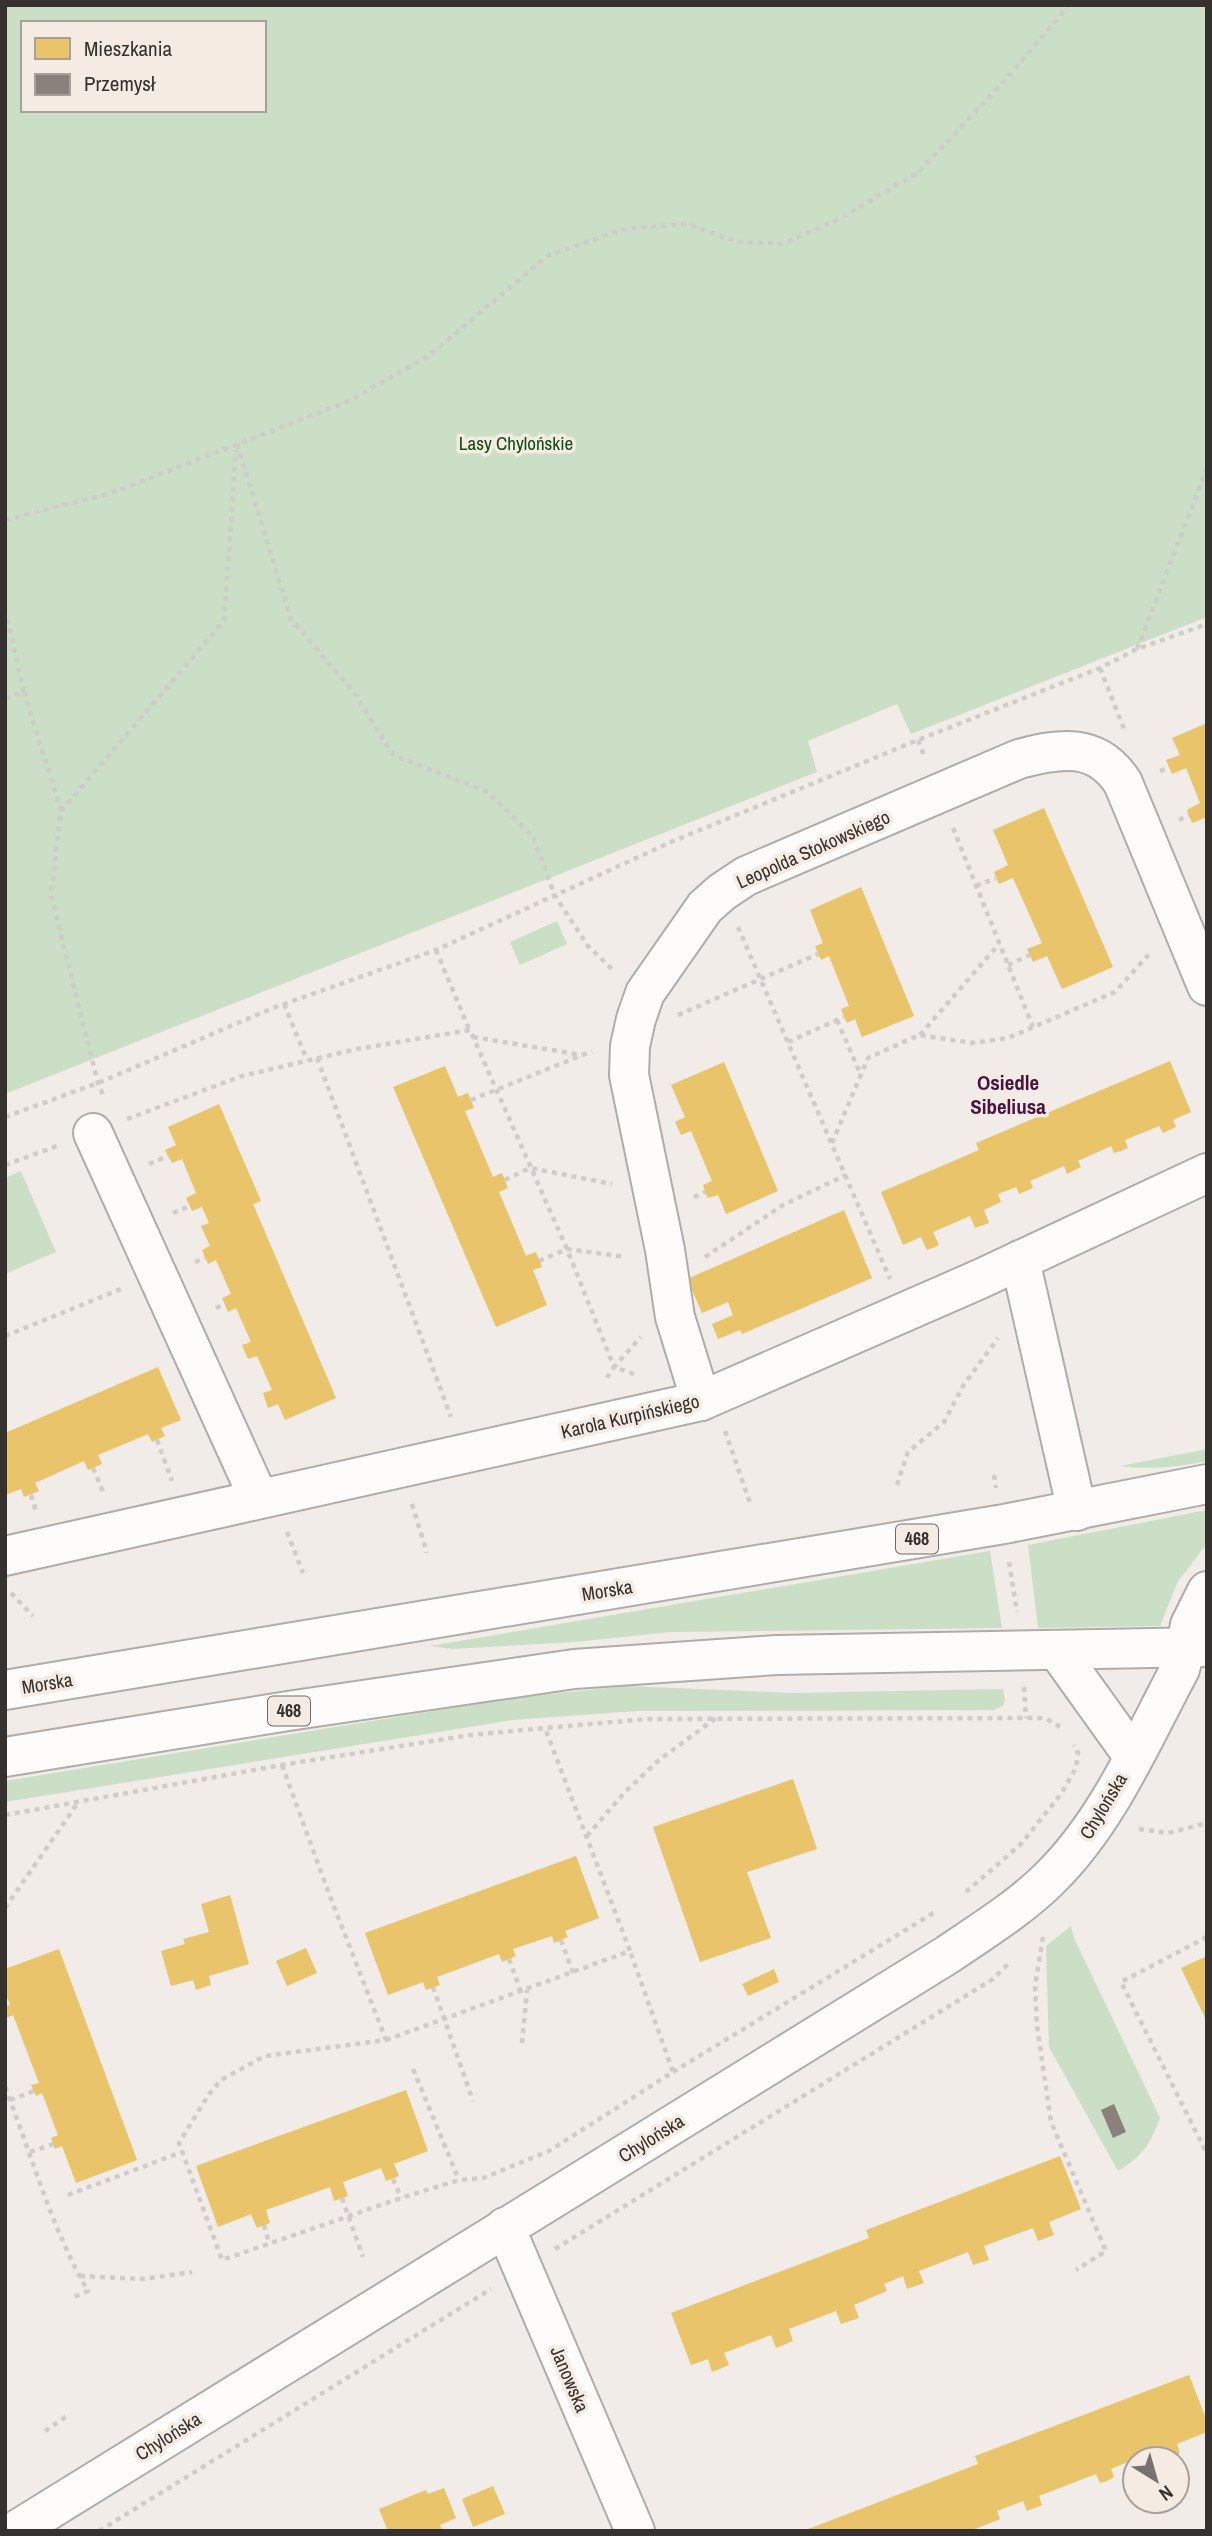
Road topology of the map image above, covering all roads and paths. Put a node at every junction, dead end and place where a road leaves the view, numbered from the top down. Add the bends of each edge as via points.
1 (1069, 5) edge
2 (237, 444) junction
3 (1207, 468) edge
4 (5, 520) edge
5 (5, 609) edge
6 (1207, 624) edge
7 (1137, 649) junction
8 (1100, 668) junction
9 (24, 692) junction
10 (5, 699) edge
11 (1114, 704) dead end
12 (939, 793) junction
13 (61, 811) junction
14 (996, 878) dead end
15 (976, 886) junction
16 (722, 892) junction
17 (555, 896) junction
18 (1181, 919) junction
19 (999, 944) junction
20 (436, 950) junction
21 (1030, 955) dead end
22 (1008, 965) junction
23 (609, 968) dead end
24 (1207, 986) edge
25 (284, 1004) junction
26 (844, 1017) dead end
27 (837, 1020) junction
28 (1033, 1027) junction
29 (470, 1030) junction
30 (919, 1035) junction
31 (472, 1037) junction
32 (788, 1042) junction
33 (583, 1055) dead end
34 (317, 1057) junction
35 (307, 1060) junction
36 (860, 1073) junction
37 (98, 1083) junction
38 (5, 1117) edge
39 (93, 1133) junction
40 (832, 1143) junction
41 (5, 1165) edge
42 (530, 1168) junction
43 (1207, 1173) edge
44 (505, 1180) dead end
45 (653, 1192) junction
46 (705, 1192) dead end
47 (1020, 1261) junction
48 (157, 1275) junction
49 (895, 1290) dead end
50 (1001, 1334) dead end
51 (5, 1336) edge
52 (599, 1389) dead end
53 (701, 1401) junction
54 (451, 1418) dead end
55 (727, 1434) dead end
56 (156, 1440) dead end
57 (93, 1468) dead end
58 (994, 1475) dead end
59 (172, 1481) dead end
60 (1207, 1484) edge
61 (100, 1485) dead end
62 (897, 1485) dead end
63 (31, 1495) dead end
64 (259, 1499) junction
65 (750, 1503) dead end
66 (1077, 1511) junction
67 (36, 1513) dead end
68 (1004, 1524) junction
69 (5, 1556) edge
70 (300, 1566) dead end
71 (303, 1573) dead end
72 (5, 1588) edge
73 (1207, 1591) edge
74 (33, 1616) dead end
75 (1197, 1647) edge
76 (1040, 1651) junction
77 (5, 1690) edge
78 (717, 1718) junction
79 (1026, 1718) junction
80 (545, 1727) junction
81 (1069, 1732) dead end
82 (1073, 1742) dead end
83 (1133, 1756) junction
84 (5, 1757) edge
85 (282, 1765) junction
86 (77, 1804) junction
87 (5, 1815) edge
88 (1207, 1823) edge
89 (1127, 1828) dead end
90 (587, 1836) junction
91 (958, 1898) dead end
92 (946, 1905) dead end
93 (5, 1908) edge
94 (1044, 1929) dead end
95 (1207, 1937) edge
96 (561, 1940) dead end
97 (630, 1951) junction
98 (509, 1959) dead end
99 (573, 1973) junction
100 (433, 1987) dead end
101 (524, 1991) junction
102 (444, 2020) junction
103 (386, 2040) junction
104 (522, 2043) dead end
105 (413, 2068) dead end
106 (673, 2072) junction
107 (5, 2087) edge
108 (34, 2091) dead end
109 (10, 2100) junction
110 (473, 2101) dead end
111 (54, 2144) dead end
112 (30, 2152) junction
113 (182, 2152) junction
114 (1207, 2154) edge
115 (393, 2179) dead end
116 (459, 2180) junction
117 (68, 2195) dead end
118 (342, 2198) dead end
119 (401, 2198) junction
120 (348, 2216) junction
121 (264, 2225) dead end
122 (505, 2227) junction
123 (269, 2243) junction
124 (363, 2258) dead end
125 (1076, 2270) dead end
126 (192, 2272) dead end
127 (80, 2276) junction
128 (500, 2284) dead end
129 (72, 2298) dead end
130 (67, 2416) dead end
131 (46, 2431) dead end
132 (15, 2531) edge
133 (99, 2531) edge
134 (635, 2531) edge

1 - 2 path via 919,172 841,218 782,244 738,242 687,224 623,229 547,256 430,355 349,401
2 - 4 path via 108,494
2 - 13 path via 224,621
2 - 17 path via 291,619 353,691 393,755 488,792 533,837
3 - 7 path
5 - 9 path
6 - 7 path
7 - 8 path
8 - 11 path
8 - 17 path via 671,842
9 - 10 path
9 - 13 path
12 - 15 path
12 - 16 street, Leopolda Stokowskiego via 746,876
12 - 18 street, Leopolda Stokowskiego via 1019,759 1054,750 1079,751 1100,760 1124,783
13 - 37 path via 51,895
14 - 15 path
15 - 19 path
16 - 32 path
16 - 45 street, Leopolda Stokowskiego via 705,907 645,993 636,1019 629,1075
17 - 20 path
17 - 23 path via 588,946
18 - 24 street, Leopolda Stokowskiego
18 - 28 path via 1115,992
19 - 22 path
19 - 30 path
20 - 25 path
20 - 29 path
21 - 22 path
22 - 28 path
25 - 35 path
25 - 37 path
26 - 27 path
27 - 32 path
27 - 36 path
28 - 30 path via 1008,1038 973,1043
29 - 31 path
29 - 34 path
30 - 36 path via 868,1058
31 - 33 path
31 - 42 path
32 - 40 path
34 - 35 path
34 - 54 path
35 - 39 path via 242,1076
36 - 40 path
37 - 38 path
39 - 41 path
39 - 48 street
40 - 49 path
42 - 44 path
42 - 45 path
42 - 52 path via 614,1367
43 - 47 street, Karola Kurpińskiego
45 - 46 path via 671,1206
45 - 53 street, Leopolda Stokowskiego via 676,1317
47 - 53 street, Karola Kurpińskiego
47 - 66 street
48 - 51 path
48 - 64 street
50 - 62 path via 963,1385 944,1422 908,1451
53 - 64 street, Karola Kurpińskiego
55 - 65 path
56 - 59 path
57 - 61 path
58 - 68 path
60 - 66 street, Morska / 468
63 - 67 path
64 - 69 street, Karola Kurpińskiego
66 - 68 street, Morska / 468
68 - 76 path
68 - 77 street, Morska / 468
70 - 71 path
72 - 74 path
73 - 75 street, Chylońska via 1189,1625
75 - 76 street, 468
75 - 83 street, Chylońska via 1180,1669
76 - 79 path
76 - 83 street
76 - 84 street, 468 via 777,1655 574,1669
78 - 79 path
78 - 80 path
78 - 90 path via 659,1760
79 - 81 path via 1045,1718
80 - 85 path
80 - 90 path
82 - 91 path via 1076,1768 1061,1794 1021,1844
83 - 122 street, Chylońska via 1079,1846 1018,1907
85 - 86 path
85 - 103 path
86 - 87 path
86 - 93 path
88 - 89 path via 1168,1833
90 - 97 path
92 - 106 path
94 - 125 path via 1035,1986 1051,2122 1106,2250
95 - 114 path via 1121,1982
96 - 99 path
97 - 99 path
97 - 106 path
98 - 101 path
99 - 101 path
100 - 102 path
101 - 102 path
101 - 104 path
102 - 103 path
102 - 110 path
103 - 113 path via 265,2056 221,2080 179,2143
105 - 116 path
106 - 116 path via 549,2151 483,2178
107 - 109 path
108 - 109 path
109 - 112 path
111 - 112 path
112 - 127 path
113 - 117 path
113 - 123 path via 222,2260
115 - 119 path
116 - 119 path
118 - 120 path
119 - 120 path
120 - 123 path
120 - 124 path
121 - 123 path
122 - 132 street, Chylońska
122 - 134 street, Janowska
126 - 127 path via 144,2280
127 - 129 path via 88,2291
128 - 133 path
130 - 131 path

